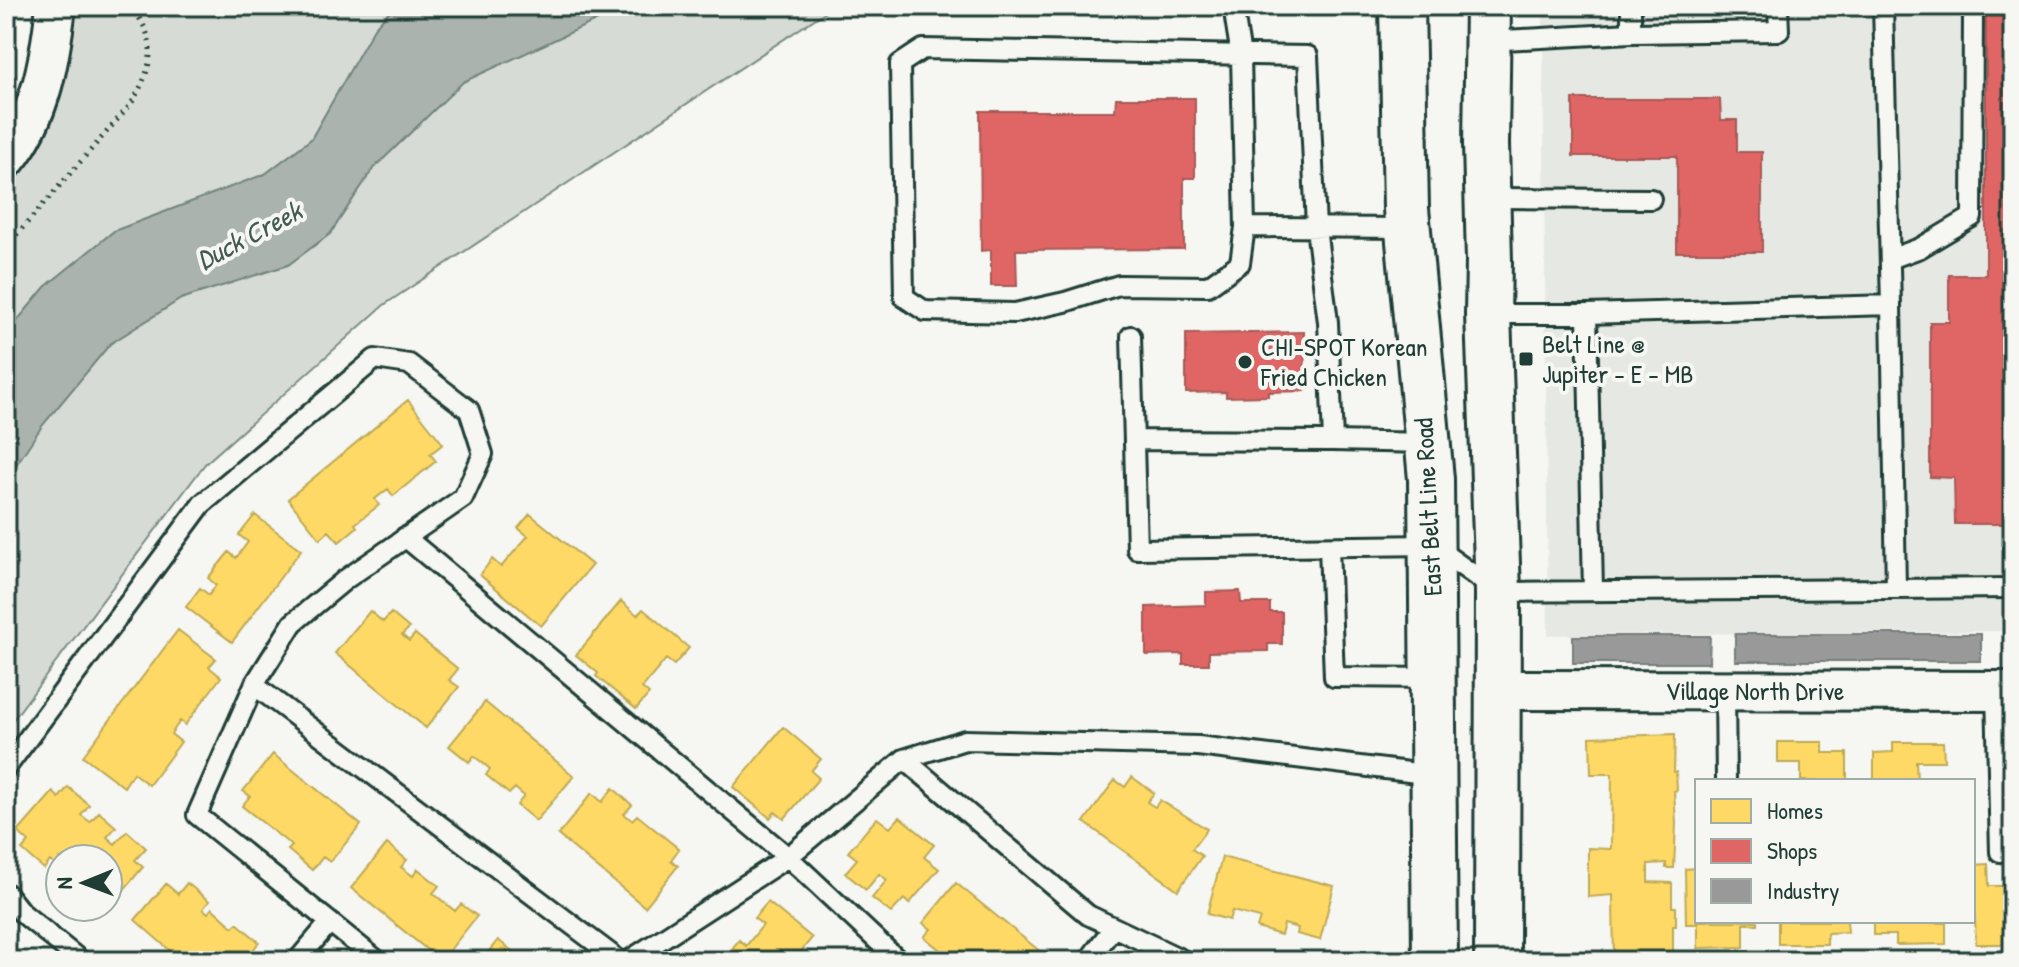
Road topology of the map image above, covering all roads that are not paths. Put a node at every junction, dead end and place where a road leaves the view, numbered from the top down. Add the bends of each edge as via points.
1 (56, 6) edge
2 (1233, 6) edge
3 (1402, 6) edge
4 (1631, 6) edge
5 (1778, 6) edge
6 (1883, 6) edge
7 (1971, 8) edge
8 (1488, 24) edge
9 (1631, 33) junction
10 (1241, 56) junction
11 (6, 159) edge
12 (1488, 198) junction
13 (1651, 199) dead end
14 (1245, 227) junction
15 (1316, 228) junction
16 (1407, 228) junction
17 (1890, 259) junction
18 (1891, 305) junction
19 (1488, 314) junction
20 (1587, 314) junction
21 (1131, 336) dead end
22 (1134, 440) junction
23 (1333, 441) junction
24 (1428, 443) junction
25 (405, 537) junction
26 (1432, 545) junction
27 (1329, 547) junction
28 (2013, 588) edge
29 (1896, 589) junction
30 (1593, 591) junction
31 (1498, 592) junction
32 (1433, 678) junction
33 (254, 685) junction
34 (1497, 690) junction
35 (1725, 691) junction
36 (2005, 691) edge
37 (904, 759) junction
38 (6, 768) edge
39 (1433, 775) junction
40 (1726, 779) edge
41 (2000, 852) dead end
42 (788, 857) junction
43 (6, 893) edge
44 (330, 922) junction
45 (1113, 928) junction
46 (81, 961) edge
47 (297, 961) edge
48 (378, 961) edge
49 (620, 961) edge
50 (628, 961) edge
51 (899, 961) edge
52 (1088, 961) edge
53 (1185, 961) edge
54 (1435, 961) edge
55 (1497, 961) edge

1 - 11 street via 35,107
2 - 10 lane
3 - 16 main road, East Belt Line Road
4 - 9 lane
5 - 9 lane via 1779,31
6 - 17 lane
7 - 17 lane via 1972,217
8 - 9 lane
8 - 12 main road
10 - 14 lane
10 - 14 lane via 923,49 900,64 904,297 925,311 1015,313 1119,285 1208,286 1240,263
10 - 15 lane via 1308,56
12 - 13 lane
12 - 19 main road
14 - 15 lane
15 - 16 lane
15 - 23 lane via 1328,322
16 - 24 main road, East Belt Line Road
17 - 18 lane
18 - 20 lane
18 - 29 lane
19 - 20 lane
19 - 31 main road
20 - 30 lane
21 - 22 lane
22 - 23 lane
22 - 27 lane via 1137,549
23 - 24 lane
24 - 26 main road, East Belt Line Road
25 - 33 lane via 293,623
25 - 38 lane via 463,498 483,454 469,410 409,364 375,359 202,504
25 - 42 lane
26 - 27 lane
26 - 31 lane
26 - 32 main road, East Belt Line Road
27 - 32 lane via 1334,677
28 - 29 lane
29 - 30 lane
30 - 31 lane
31 - 34 main road
32 - 39 main road, East Belt Line Road
33 - 44 lane via 197,815
33 - 49 lane
34 - 35 street, Village North Drive
34 - 55 main road
35 - 36 street, Village North Drive
35 - 40 lane
36 - 41 lane
37 - 39 lane via 965,740 1198,746
37 - 42 lane
37 - 45 lane via 1088,915
39 - 54 main road, East Belt Line Road
42 - 50 lane
42 - 51 lane
43 - 46 lane via 21,912
44 - 47 lane
44 - 48 lane
45 - 52 lane
45 - 53 lane

